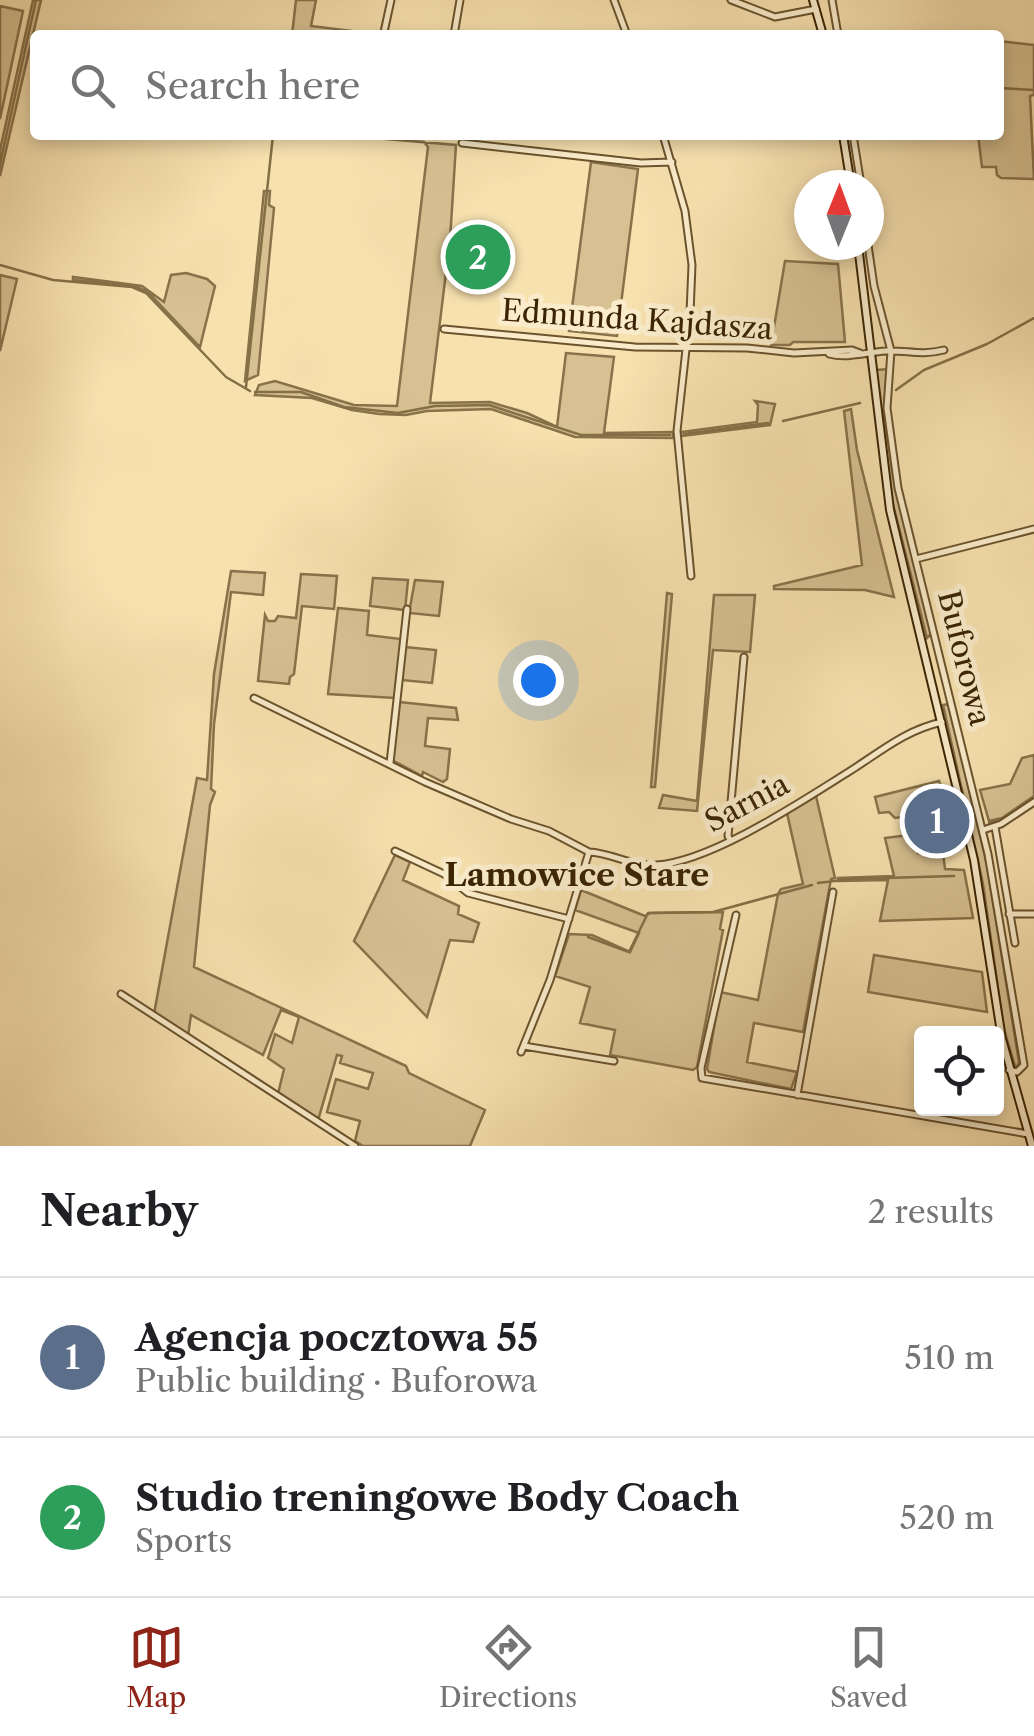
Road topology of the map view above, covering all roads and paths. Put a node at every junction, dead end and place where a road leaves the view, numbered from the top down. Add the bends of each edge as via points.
1 (391, 0) edge
2 (460, 0) edge
3 (614, 0) edge
4 (731, 0) edge
5 (814, 0) edge
6 (832, 0) edge
7 (816, 9) junction
8 (384, 30) edge
9 (455, 30) edge
10 (625, 30) edge
11 (822, 30) edge
12 (837, 30) edge
13 (665, 140) edge
14 (844, 140) edge
15 (854, 140) edge
16 (462, 142) dead end
17 (672, 162) junction
18 (849, 170) edge
19 (859, 170) edge
20 (860, 260) edge
21 (870, 260) edge
22 (444, 329) dead end
23 (686, 347) junction
24 (944, 350) dead end
25 (891, 351) junction
26 (869, 353) junction
27 (1034, 530) edge
28 (915, 559) junction
29 (691, 576) dead end
30 (407, 609) dead end
31 (744, 657) dead end
32 (254, 698) dead end
33 (942, 722) junction
34 (390, 763) junction
35 (1034, 802) edge
36 (994, 827) junction
37 (983, 830) junction
38 (730, 840) junction
39 (396, 851) dead end
40 (589, 852) junction
41 (833, 892) dead end
42 (1010, 914) junction
43 (1034, 914) edge
44 (736, 915) dead end
45 (569, 920) junction
46 (1015, 944) dead end
47 (121, 994) dead end
48 (614, 1062) dead end
49 (1010, 1070) junction
50 (797, 1095) junction
51 (1030, 1134) junction
52 (354, 1146) edge
53 (1032, 1146) edge

1 - 8 street
2 - 9 street
3 - 10 street
4 - 7 street via 776,17
5 - 7 main road
6 - 12 street
7 - 11 main road
13 - 17 street
14 - 18 main road
15 - 19 street
16 - 17 street
17 - 23 street via 692,266
20 - 26 main road, Buforowa
21 - 25 street, Buforowa
22 - 23 street, Edmunda Kajdasza
23 - 26 street, Edmunda Kajdasza
23 - 29 street via 677,431
24 - 25 street, Edmunda Kajdasza
25 - 26 street, Edmunda Kajdasza
25 - 28 street, Buforowa via 887,408
26 - 33 main road, Buforowa via 890,510
27 - 28 street
28 - 37 street, Buforowa
30 - 34 street
31 - 38 street
32 - 34 street, Sarnia
33 - 38 street, Sarnia via 906,732
33 - 49 main road, Buforowa via 978,875
34 - 40 street, Sarnia
35 - 36 street
36 - 37 street
36 - 42 street
37 - 49 street, Buforowa via 1024,1065
38 - 40 street, Sarnia via 660,865
39 - 45 street via 468,893
40 - 45 street
41 - 50 street
42 - 43 street
42 - 46 street
44 - 50 street via 702,1078
45 - 48 street via 522,1049
47 - 52 street
49 - 51 main road, Buforowa
50 - 51 street
51 - 53 main road, Buforowa

